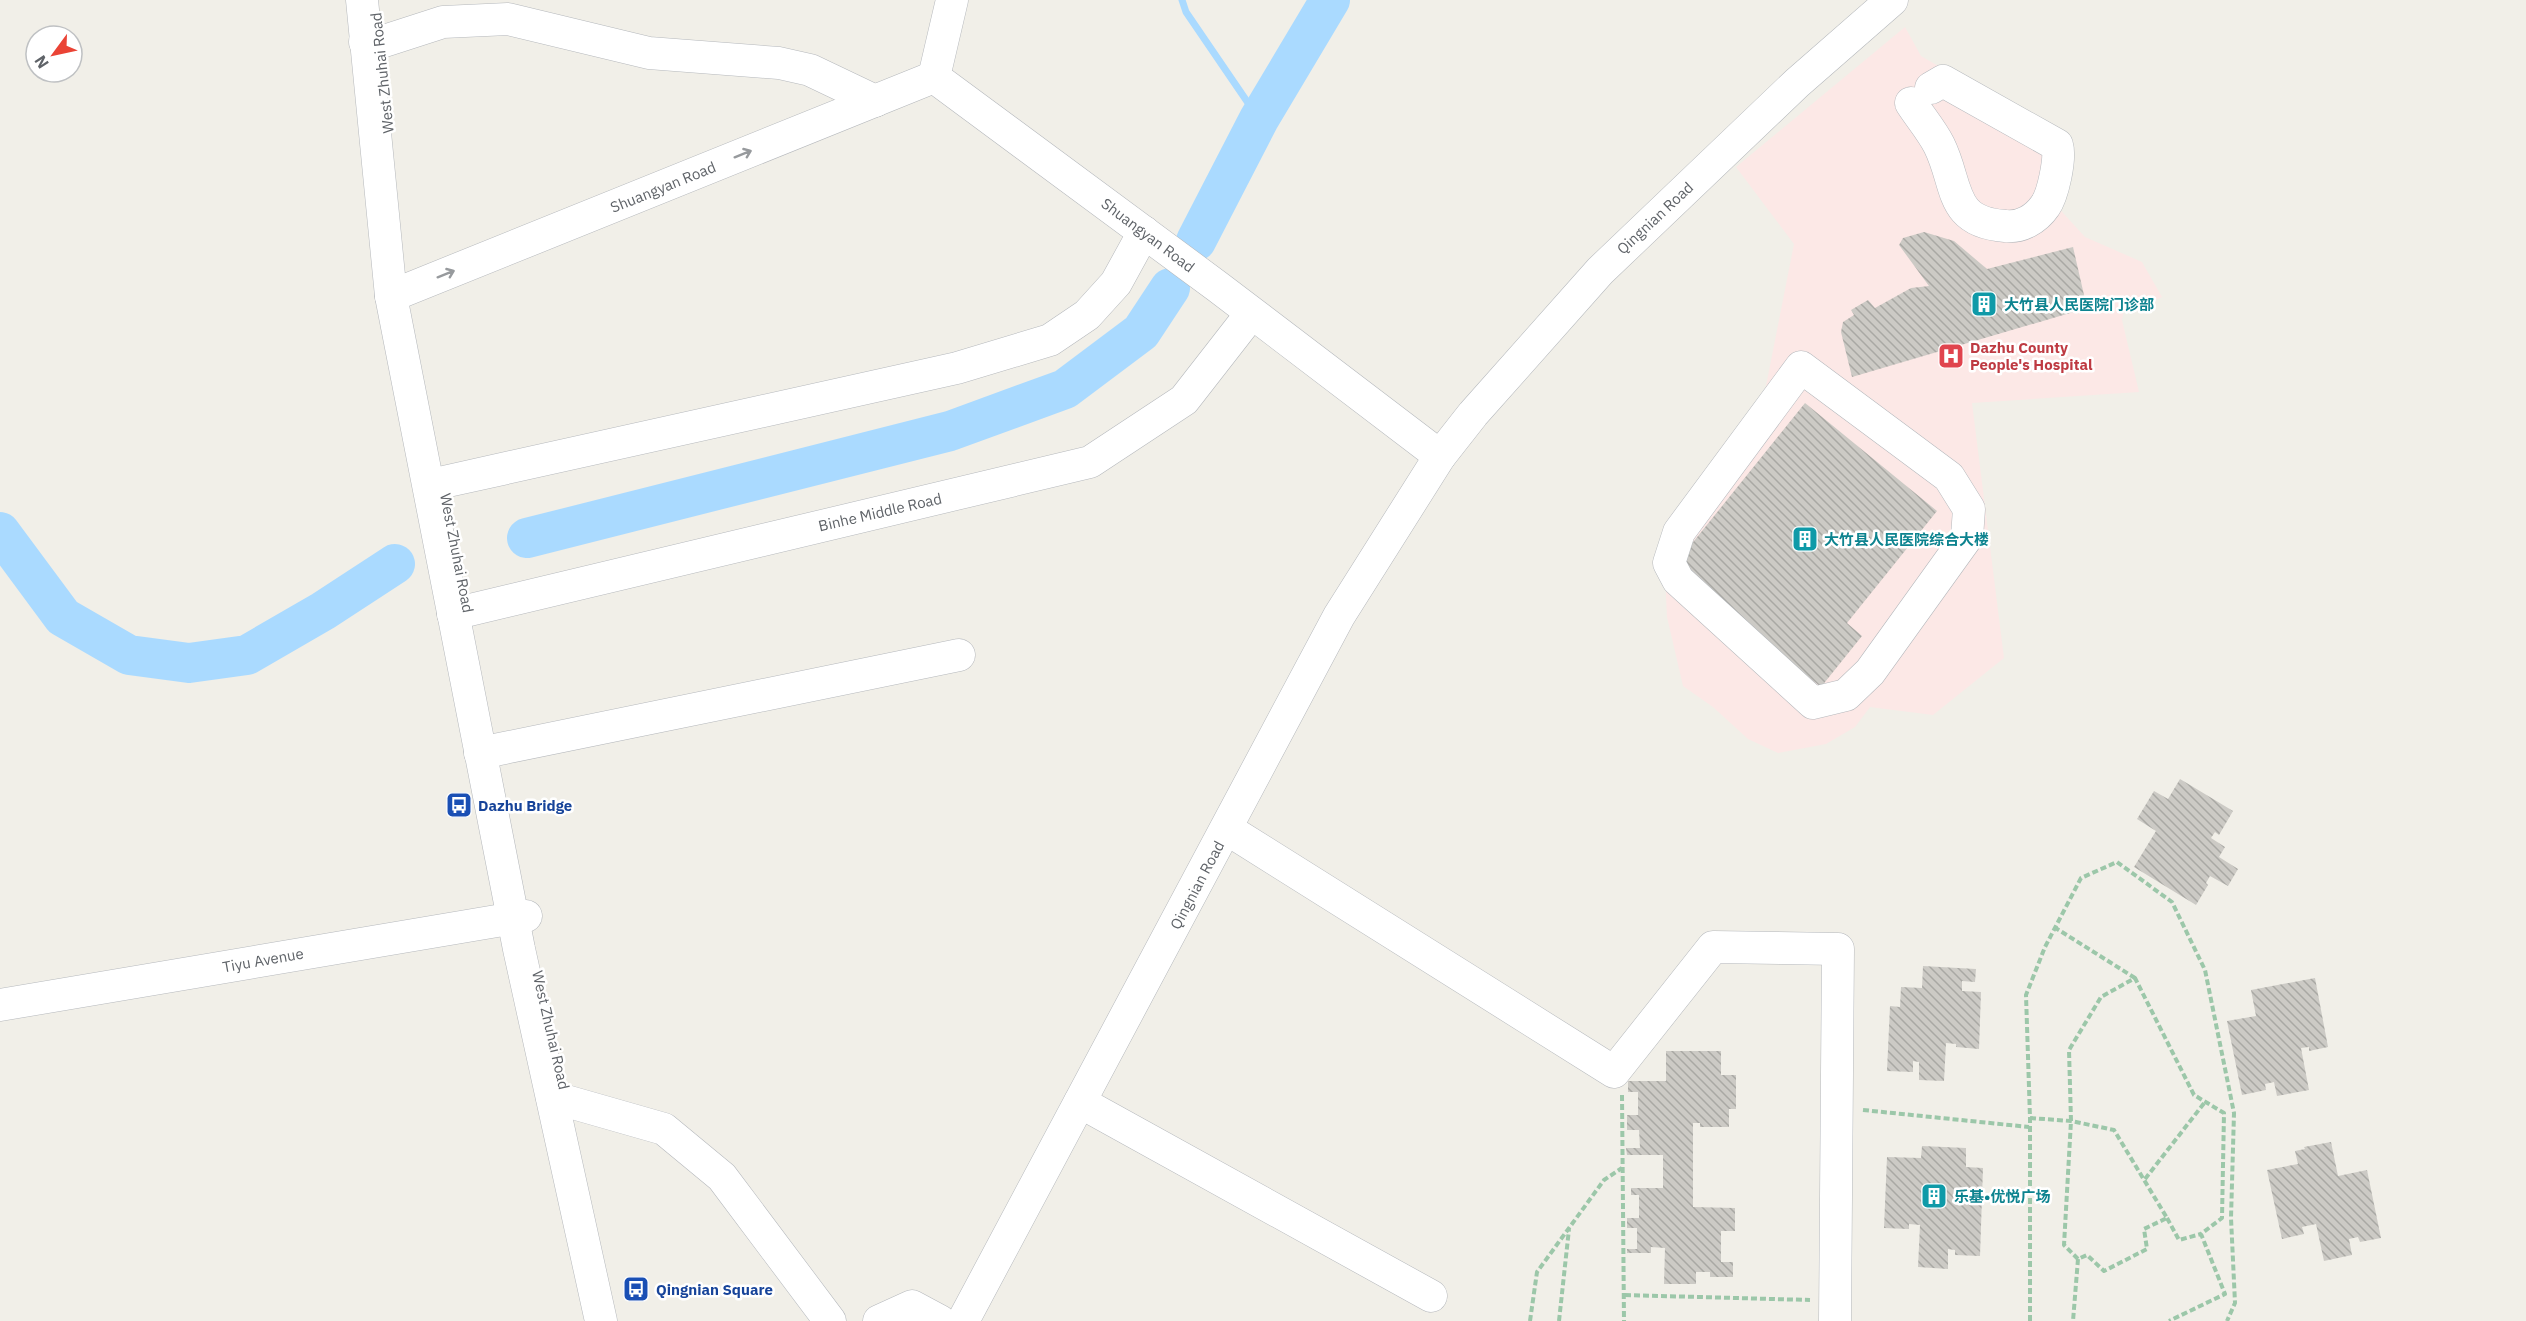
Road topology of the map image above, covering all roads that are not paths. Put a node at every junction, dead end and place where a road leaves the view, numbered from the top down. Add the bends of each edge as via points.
1 (362, 0) edge
2 (375, 0) edge
3 (952, 0) edge
4 (1892, 0) edge
5 (372, 42) junction
6 (934, 77) junction
7 (1921, 95) joint
8 (875, 101) junction
9 (1144, 232) junction
10 (398, 294) junction
11 (1251, 314) junction
12 (1801, 367) joint
13 (1440, 456) junction
14 (436, 483) junction
15 (460, 612) junction
16 (959, 655) dead end
17 (486, 751) junction
18 (1227, 829) junction
19 (520, 917) junction
20 (0, 1005) edge
21 (560, 1099) junction
22 (1080, 1102) junction
23 (1431, 1296) dead end
24 (1835, 1311) edge
25 (601, 1321) edge
26 (614, 1321) edge
27 (830, 1321) edge
28 (879, 1321) edge
29 (940, 1321) edge
30 (963, 1321) edge

1 - 5 street, West Zhuhai Road
2 - 5 street, West Zhuhai Road
3 - 6 street
4 - 13 street, Qingnian Road via 1797,83 1600,271
5 - 8 street via 443,22 508,19 649,53 779,63 810,70
5 - 10 street, West Zhuhai Road
6 - 8 street, Shuangyan Road
6 - 9 street, Shuangyan Road
7 - 7 street via 1943,81 2057,145 2060,154 2047,203 2040,212 2027,223 2010,227 1986,225 1966,213 1954,193
10 -> 8 street, Shuangyan Road
9 - 11 street, Shuangyan Road
9 - 14 street via 1116,283 1087,315 1050,340 957,368
10 - 14 street, West Zhuhai Road
11 - 13 street
11 - 15 street, Binhe Middle Road via 1184,400 1090,462
12 - 12 street via 1679,532 1669,563 1678,580 1813,703 1846,694 1870,672 1967,537 1969,509 1949,477
13 - 18 street, Qingnian Road via 1339,616
14 - 15 street, West Zhuhai Road
15 - 17 street, West Zhuhai Road
16 - 17 street
17 - 19 street, West Zhuhai Road
18 - 22 street, Qingnian Road
18 - 24 street via 1614,1072 1713,947 1838,949
19 - 20 street, Tiyu Avenue
19 - 21 street, West Zhuhai Road
21 - 25 street, West Zhuhai Road
21 - 26 street, West Zhuhai Road
21 - 27 street, West Zhuhai Road via 664,1129 714,1170
22 - 23 street
22 - 30 street, Qingnian Road
28 - 29 street via 912,1306

